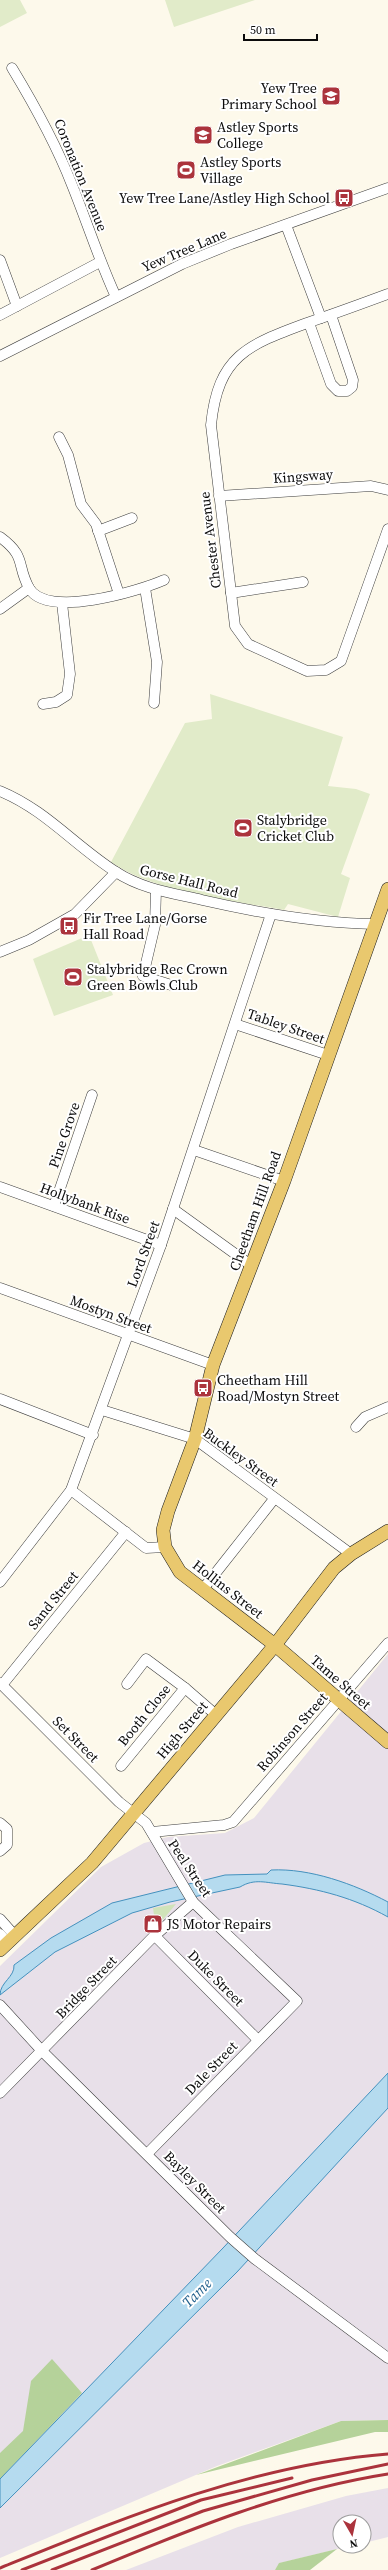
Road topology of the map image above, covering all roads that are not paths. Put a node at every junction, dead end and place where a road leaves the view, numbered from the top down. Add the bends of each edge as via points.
1 (12, 68) dead end
2 (388, 188) edge
3 (286, 225) junction
4 (0, 260) edge
5 (100, 262) junction
6 (388, 294) edge
7 (116, 297) junction
8 (17, 306) junction
9 (331, 315) junction
10 (0, 316) edge
11 (321, 318) junction
12 (309, 323) junction
13 (0, 356) edge
14 (59, 437) dead end
15 (388, 490) edge
16 (219, 496) junction
17 (132, 518) dead end
18 (388, 529) edge
19 (98, 531) junction
20 (0, 536) edge
21 (164, 580) dead end
22 (303, 582) dead end
23 (29, 588) junction
24 (145, 588) junction
25 (231, 593) junction
26 (119, 594) junction
27 (62, 603) junction
28 (0, 609) edge
29 (154, 703) dead end
30 (43, 704) dead end
31 (0, 791) edge
32 (116, 872) junction
33 (388, 889) edge
34 (156, 890) junction
35 (271, 914) junction
36 (375, 924) junction
37 (0, 952) edge
38 (171, 985) dead end
39 (235, 1024) junction
40 (328, 1055) junction
41 (92, 1095) dead end
42 (194, 1150) junction
43 (284, 1181) junction
44 (0, 1186) edge
45 (54, 1206) junction
46 (173, 1209) junction
47 (161, 1246) junction
48 (252, 1266) junction
49 (0, 1288) edge
50 (128, 1336) junction
51 (213, 1365) junction
52 (0, 1400) edge
53 (388, 1407) edge
54 (102, 1410) junction
55 (356, 1427) dead end
56 (93, 1435) junction
57 (195, 1439) junction
58 (71, 1490) junction
59 (274, 1498) junction
60 (126, 1532) junction
61 (388, 1532) edge
62 (165, 1547) junction
63 (351, 1554) junction
64 (0, 1582) edge
65 (203, 1589) junction
66 (388, 1643) edge
67 (275, 1645) junction
68 (1, 1684) edge
69 (127, 1684) dead end
70 (185, 1688) junction
71 (338, 1700) junction
72 (216, 1714) junction
73 (388, 1742) edge
74 (121, 1766) dead end
75 (135, 1814) junction
76 (0, 1823) edge
77 (152, 1832) junction
78 (0, 1851) edge
79 (193, 1902) junction
80 (0, 1919) edge
81 (155, 1936) junction
82 (6, 1941) edge
83 (297, 2001) joint
84 (0, 2005) edge
85 (258, 2040) junction
86 (42, 2051) junction
87 (0, 2093) edge
88 (147, 2154) junction
89 (388, 2358) edge

1 - 5 street, Coronation Avenue via 45,122 73,186
2 - 3 street, Yew Tree Lane
3 - 7 street, Yew Tree Lane via 182,264
3 - 11 street
4 - 8 street
5 - 7 street, Coronation Avenue
5 - 8 street
6 - 9 street, Chester Avenue
7 - 13 street, Yew Tree Lane
8 - 10 street
9 - 11 street, Chester Avenue
9 - 12 street via 354,380 352,387 347,391 338,392 331,384
11 - 12 street, Chester Avenue
12 - 16 street, Chester Avenue via 265,338 249,348 236,359 220,381 210,425
14 - 19 street via 68,455 80,504 96,524
15 - 16 street, Kingsway via 371,486
16 - 25 street, Chester Avenue
17 - 19 street
18 - 25 street, Chester Avenue via 341,661 326,670 307,671 248,644 235,626
19 - 26 street
20 - 23 street via 16,551
21 - 24 street
22 - 25 street
23 - 27 street via 46,601
23 - 28 street
24 - 26 street
24 - 29 street via 157,662
26 - 27 street
27 - 30 street via 70,674 67,695 56,702
31 - 32 street, Gorse Hall Road via 41,812
32 - 34 street, Gorse Hall Road via 133,882
32 - 37 street via 75,914 29,940
33 - 36 main road, Cheetham Hill Road
34 - 35 street, Gorse Hall Road
34 - 38 street via 156,925 143,976
35 - 36 street, Gorse Hall Road via 305,920
35 - 39 street, Lord Street
36 - 40 main road, Cheetham Hill Road
39 - 40 street, Tabley Street
39 - 42 street, Lord Street
40 - 43 main road, Cheetham Hill Road
41 - 45 street, Pine Grove
42 - 43 street
42 - 46 street, Lord Street
43 - 48 main road, Cheetham Hill Road
44 - 45 street, Hollybank Rise
45 - 47 street, Hollybank Rise
46 - 47 street, Lord Street
46 - 48 street
47 - 50 street, Lord Street
48 - 51 main road, Cheetham Hill Road
49 - 50 street, Mostyn Street
50 - 51 street, Mostyn Street
50 - 54 street, Lord Street
51 - 57 main road, Cheetham Hill Road
52 - 56 street
53 - 55 street via 365,1417
54 - 56 street, Lord Street
54 - 57 street, Buckley Street
56 - 58 street, Lord Street
57 - 59 street, Buckley Street
57 - 62 main road, Cheetham Hill Road via 168,1511 163,1530
58 - 60 street
58 - 64 street, Lord Street
59 - 63 street, Buckley Street
59 - 65 street
60 - 62 street via 146,1548
60 - 68 street, Sand Street
61 - 63 main road, High Street
62 - 65 main road, Hollins Street via 180,1572
63 - 67 main road, High Street via 334,1568
65 - 67 main road, Hollins Street
66 - 71 street, Robinson Street
67 - 71 main road, Tame Street
67 - 72 main road, High Street
68 - 75 street, Set Street via 119,1802
69 - 70 street, Booth Close via 146,1659
70 - 72 street
70 - 74 street, Booth Close
71 - 73 main road, Tame Street
71 - 77 street, Robinson Street via 233,1822
72 - 75 main road, High Street
75 - 77 street, Peel Street
75 - 82 main road, High Street via 92,1863
76 - 78 street via 6,1829 7,1845
77 - 79 street, Peel Street
79 - 81 street, Bridge Street
79 - 83 street, Peel Street
80 - 82 street
81 - 85 street, Duke Street
81 - 86 street, Bridge Street
83 - 85 street, Dale Street
84 - 86 street, Bayley Street
85 - 88 street, Dale Street
86 - 87 street, Bridge Street
86 - 88 street, Bayley Street
88 - 89 street, Bayley Street via 255,2259

